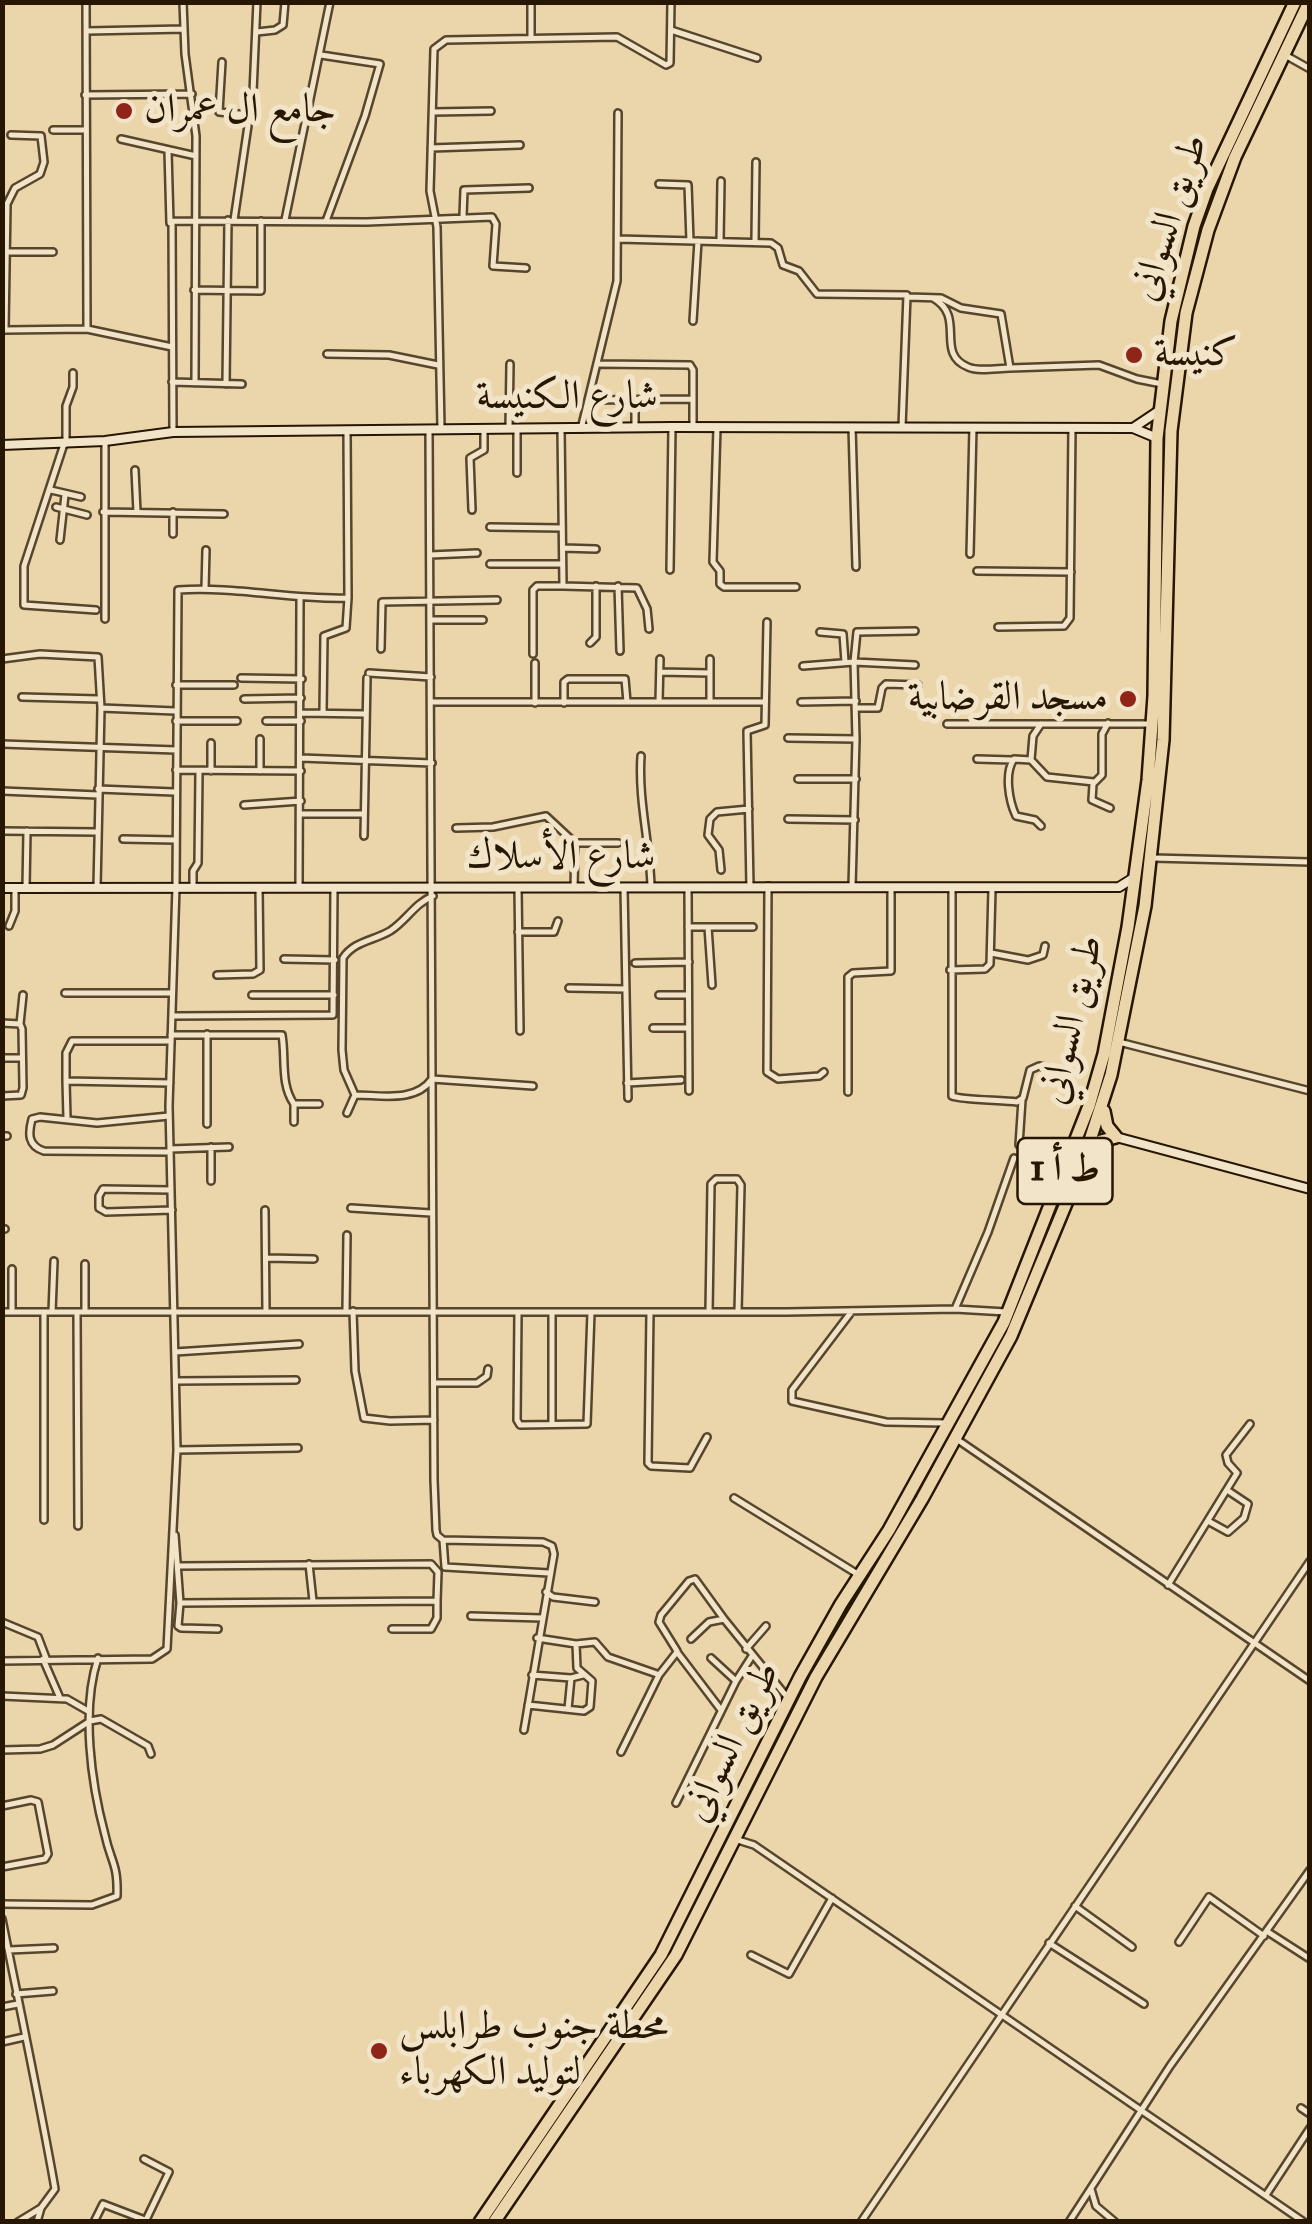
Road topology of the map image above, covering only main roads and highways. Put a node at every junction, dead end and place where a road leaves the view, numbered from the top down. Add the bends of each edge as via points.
1 (1295, 2) edge
2 (1309, 2) edge
3 (1160, 410) junction
4 (1133, 428) junction
5 (1157, 438) junction
6 (2, 445) edge
7 (1136, 876) junction
8 (1119, 887) junction
9 (2, 888) edge
10 (1132, 898) junction
11 (1104, 1103) junction
12 (1116, 1137) junction
13 (1082, 1165) junction
14 (1310, 1190) edge
15 (998, 1348) junction
16 (984, 1371) junction
17 (480, 2222) edge
18 (494, 2222) edge

1 - 3 highway, طريق السواني / ط أ 1 via 1194,226 1170,321
2 - 11 highway, طريق السواني / ط أ 1 via 1223,188 1182,335 1170,431 1164,740 1140,938
3 - 4 main road
3 - 5 highway, طريق السواني / ط أ 1
4 - 5 main road, شارع الكنيسة
4 - 6 main road, شارع الكنيسة via 172,432
5 - 7 highway, طريق السواني / ط أ 1 via 1152,724
7 - 8 main road
7 - 10 highway, طريق السواني / ط أ 1
8 - 9 main road, شارع الأسلاك
8 - 10 main road
10 - 15 highway, طريق السواني / ط أ 1 via 1097,1084
11 - 12 highway via 1105,1122
11 - 13 highway, طريق السواني / ط أ 1
12 - 13 highway via 1096,1144
12 - 14 main road
13 - 15 highway, طريق السواني / ط أ 1
15 - 16 highway, طريق السواني / ط أ 1
16 - 17 highway, طريق السواني / ط أ 1 via 841,1604 661,1955
16 - 18 highway, طريق السواني / ط أ 1 via 955,1438 816,1676 676,1955

